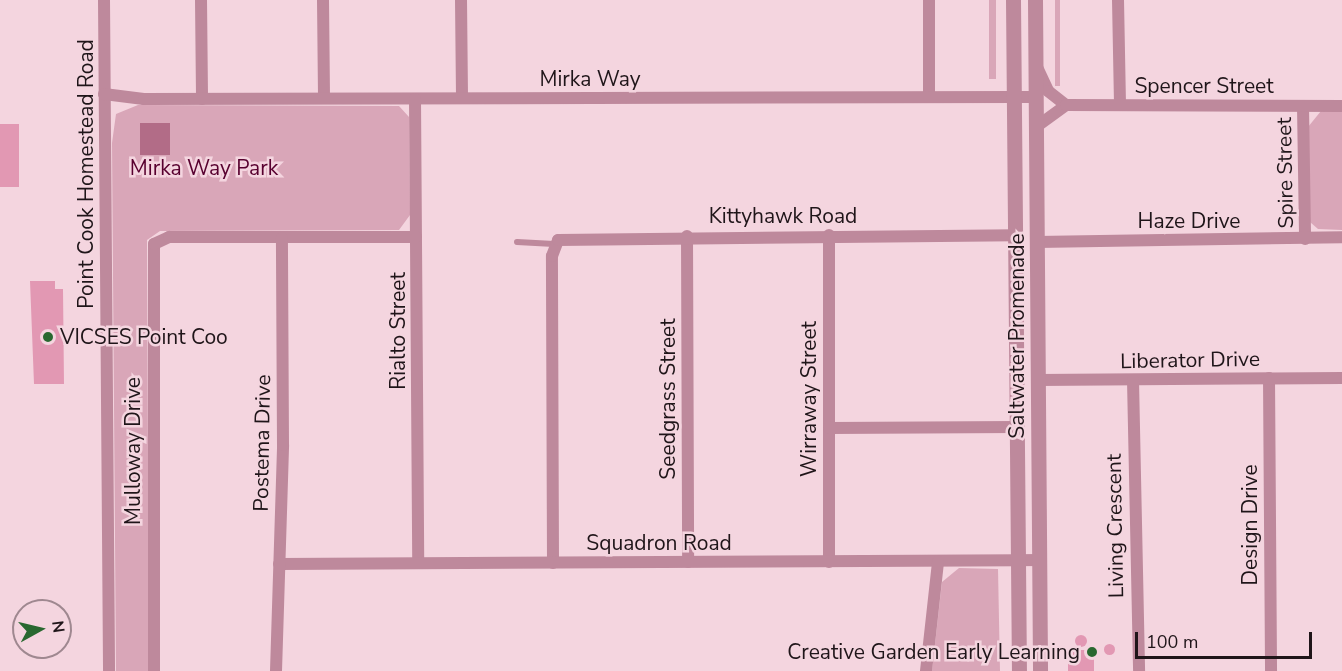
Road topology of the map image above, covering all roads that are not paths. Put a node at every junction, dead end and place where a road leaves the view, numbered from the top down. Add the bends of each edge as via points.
1 (104, 0) edge
2 (201, 0) edge
3 (323, 0) edge
4 (461, 0) edge
5 (929, 0) edge
6 (1013, 0) edge
7 (1035, 0) edge
8 (1118, 0) edge
9 (1036, 63) junction
10 (1014, 96) junction
11 (930, 97) junction
12 (1036, 97) junction
13 (324, 98) junction
14 (462, 98) junction
15 (105, 99) junction
16 (202, 99) junction
17 (415, 99) junction
18 (1066, 105) junction
19 (1120, 105) junction
20 (1304, 106) junction
21 (1342, 106) edge
22 (1036, 127) junction
23 (829, 235) junction
24 (1015, 235) junction
25 (687, 236) junction
26 (416, 237) junction
27 (1342, 237) edge
28 (282, 238) junction
29 (1305, 239) junction
30 (517, 242) dead end
31 (1037, 242) junction
32 (554, 244) junction
33 (1269, 378) junction
34 (1342, 378) edge
35 (1038, 380) junction
36 (1133, 380) junction
37 (1017, 426) junction
38 (829, 428) junction
39 (1040, 560) junction
40 (1017, 561) junction
41 (688, 562) junction
42 (829, 562) junction
43 (938, 562) junction
44 (418, 563) junction
45 (553, 563) junction
46 (279, 564) junction
47 (280, 649) junction
48 (109, 671) edge
49 (154, 671) edge
50 (276, 671) edge
51 (285, 671) edge
52 (926, 671) edge
53 (1019, 671) edge
54 (1040, 671) edge
55 (1140, 671) edge
56 (1270, 671) edge

1 - 15 street, Point Cook Homestead Road
2 - 16 street
3 - 13 street
4 - 14 street
5 - 11 street
6 - 10 street, Saltwater Promenade
7 - 9 street, Saltwater Promenade
8 - 19 street
9 - 12 street, Saltwater Promenade
9 - 18 street via 1048,91
10 - 11 street, Mirka Way
10 - 12 street, Mirka Way
10 - 24 street, Saltwater Promenade
11 - 14 street, Mirka Way
12 - 22 street, Saltwater Promenade
13 - 16 street, Mirka Way
13 - 17 street, Mirka Way
14 - 17 street, Mirka Way
15 - 16 street, Mirka Way
15 - 48 street, Point Cook Homestead Road
17 - 26 street, Rialto Street
18 - 19 street, Spencer Street
18 - 22 street
19 - 20 street, Spencer Street
20 - 21 street, Spencer Street
20 - 29 street, Spire Street
22 - 31 street, Saltwater Promenade
23 - 24 street, Kittyhawk Road
23 - 25 street, Kittyhawk Road
23 - 38 street, Wirraway Street
24 - 37 street, Saltwater Promenade
25 - 32 street, Kittyhawk Road via 571,236
25 - 41 street, Seedgrass Street
26 - 28 street, Mulloway Drive
26 - 44 street, Rialto Street
27 - 29 street, Haze Drive
28 - 46 street, Postema Drive
28 - 49 street, Mulloway Drive via 169,237 152,247
29 - 31 street, Haze Drive
30 - 32 lane, Kittyhawk Road
31 - 35 street, Saltwater Promenade
32 - 45 street
33 - 34 street, Liberator Drive
33 - 36 street, Liberator Drive
33 - 56 street, Design Drive
35 - 36 street, Liberator Drive
35 - 39 street, Saltwater Promenade
36 - 55 street, Living Crescent
37 - 38 street
37 - 40 street, Saltwater Promenade
38 - 42 street, Wirraway Street
39 - 40 street, Squadron Road
39 - 54 street, Saltwater Promenade
40 - 43 street, Squadron Road
40 - 53 street, Saltwater Promenade
41 - 42 street, Squadron Road
41 - 45 street, Squadron Road
42 - 43 street, Squadron Road
43 - 52 street
44 - 45 street, Squadron Road
44 - 46 street, Squadron Road
46 - 47 street, Postema Drive
47 - 50 street, Postema Drive
47 - 51 street, Postema Drive

